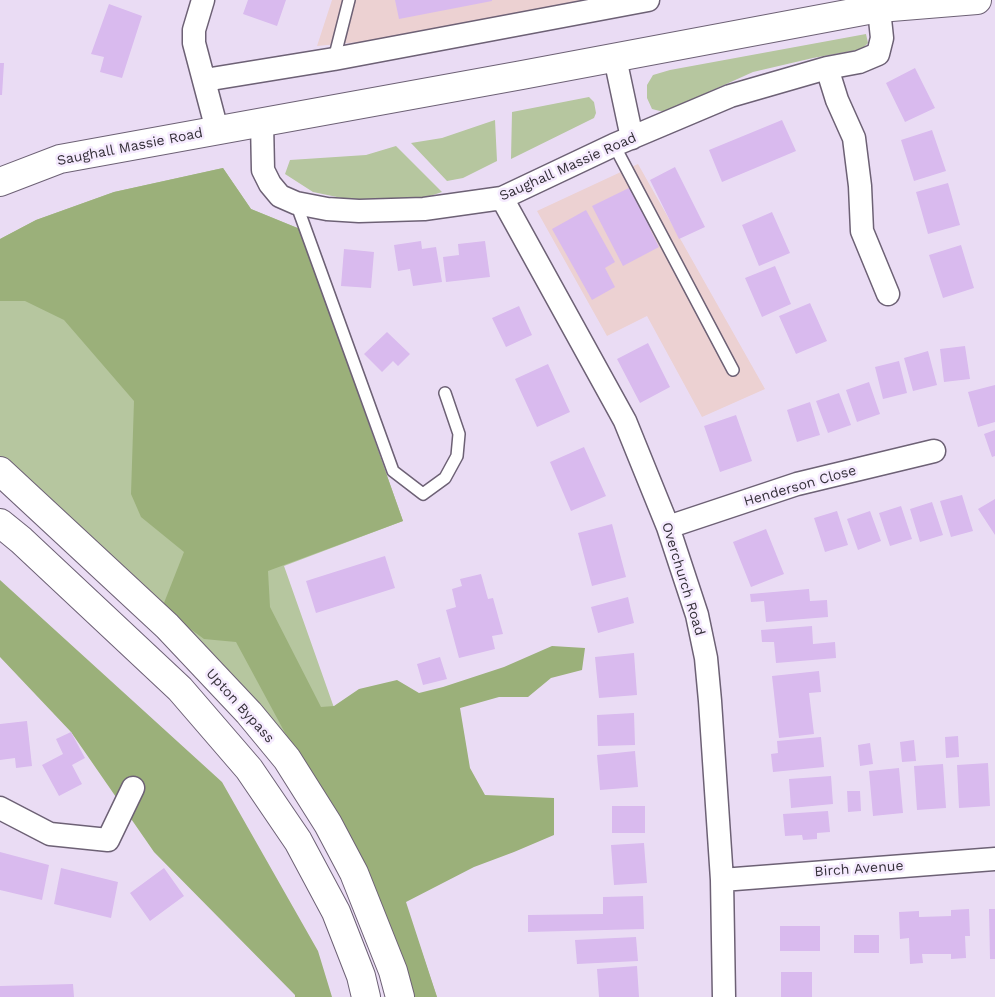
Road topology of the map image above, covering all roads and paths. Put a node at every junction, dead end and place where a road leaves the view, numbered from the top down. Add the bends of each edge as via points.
1 (203, 0) edge
2 (349, 0) edge
3 (648, 0) edge
4 (977, 0) edge
5 (879, 4) edge
6 (615, 58) junction
7 (334, 59) junction
8 (827, 68) junction
9 (205, 80) junction
10 (262, 122) junction
11 (217, 130) junction
12 (623, 142) junction
13 (3, 183) edge
14 (502, 198) junction
15 (296, 203) junction
16 (888, 294) dead end
17 (733, 370) dead end
18 (445, 393) dead end
19 (934, 451) dead end
20 (0, 471) edge
21 (0, 518) edge
22 (0, 523) edge
23 (668, 527) junction
24 (21, 540) junction
25 (133, 788) dead end
26 (0, 808) edge
27 (995, 859) edge
28 (722, 880) junction
29 (366, 997) edge
30 (400, 997) edge
31 (724, 997) edge

1 - 9 street via 194,30 194,43
2 - 7 lane
3 - 7 street
4 - 5 main road, Saughall Massie Road
5 - 6 main road, Saughall Massie Road
5 - 8 street, Saughall Massie Road via 882,38 878,54 859,62
6 - 10 main road, Saughall Massie Road
6 - 12 street
7 - 9 street
8 - 12 street, Saughall Massie Road via 730,96
8 - 16 street via 854,138 862,231
9 - 11 street
10 - 11 main road, Saughall Massie Road
10 - 15 street, Saughall Massie Road via 263,170 280,196
11 - 13 main road, Saughall Massie Road via 60,159
12 - 14 street, Saughall Massie Road
12 - 17 lane
14 - 15 street, Saughall Massie Road via 424,208 358,211
14 - 23 street, Overchurch Road via 625,421
15 - 18 lane via 393,471 423,494 445,478 457,456 459,434
19 - 23 street, Henderson Close via 797,484
20 - 30 main road, Upton Bypass via 167,626 249,713 287,760 328,824 354,873 394,971
21 - 24 main road
22 - 24 main road
23 - 28 street, Overchurch Road via 697,615 706,658
24 - 29 main road via 180,689 249,769 298,841 336,912
25 - 26 street via 108,840 50,834
27 - 28 street, Birch Avenue
28 - 31 street, Overchurch Road

